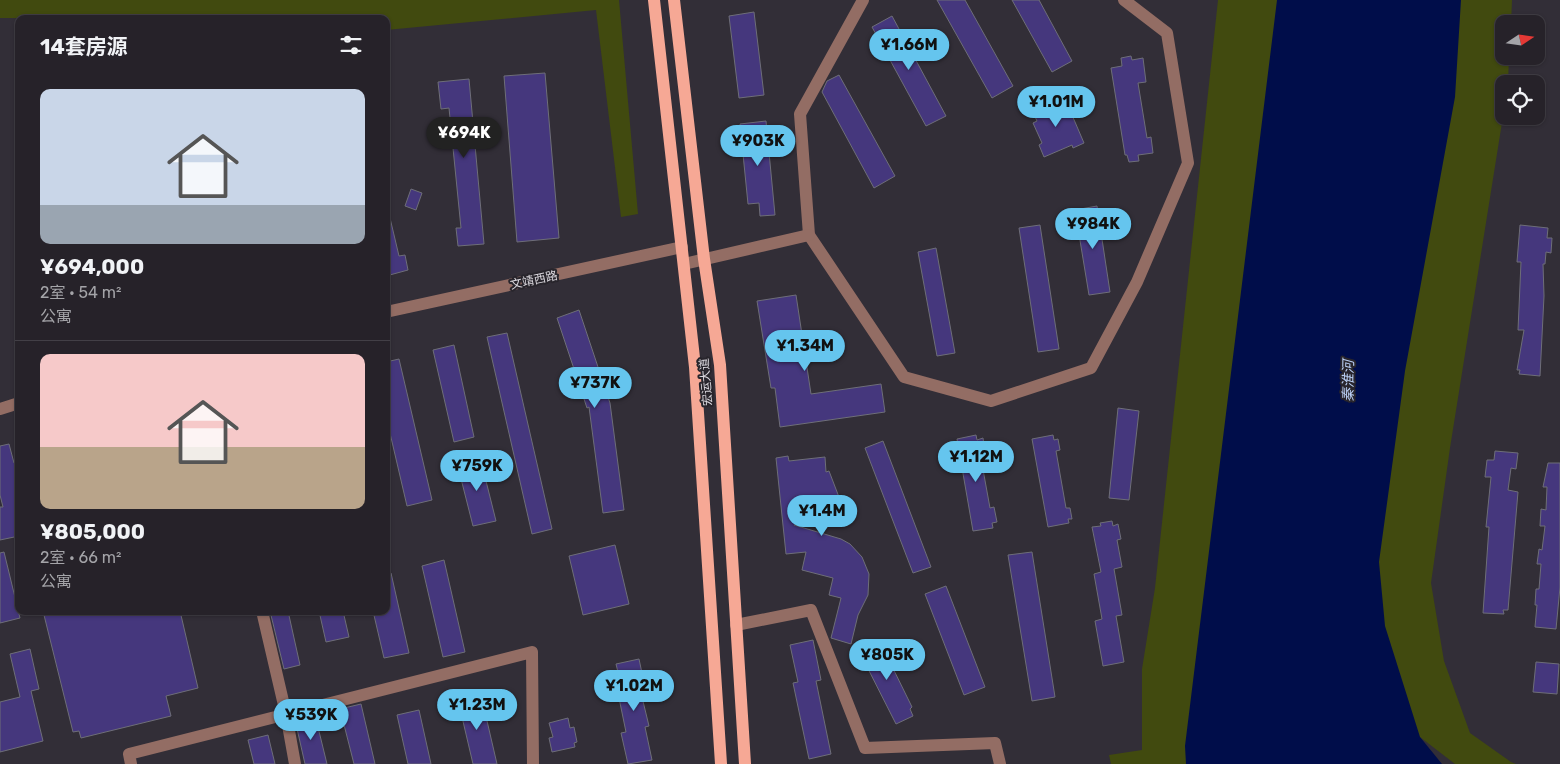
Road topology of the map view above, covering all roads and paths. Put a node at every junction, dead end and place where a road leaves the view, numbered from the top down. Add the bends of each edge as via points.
1 (654, 0) edge
2 (674, 0) edge
3 (863, 0) edge
4 (1124, 0) edge
5 (809, 235) junction
6 (682, 247) junction
7 (704, 259) junction
8 (684, 264) junction
9 (390, 311) edge
10 (15, 404) edge
11 (0, 409) edge
12 (263, 615) edge
13 (736, 625) junction
14 (286, 714) junction
15 (131, 764) edge
16 (295, 764) edge
17 (533, 764) edge
18 (721, 764) edge
19 (745, 764) edge
20 (1000, 764) edge

1 - 6 main road, 宏运大道
2 - 7 main road, 宏运大道
3 - 5 street via 800,114
4 - 5 street via 1167,33 1188,163 1137,282 1091,368 991,401 904,377
5 - 7 street
6 - 8 main road, 宏运大道
6 - 9 street, 文靖西路
7 - 8 street
7 - 13 main road, 宏运大道 via 720,365
8 - 18 main road, 宏运大道 via 695,367
10 - 11 street
12 - 14 street
13 - 19 main road, 宏运大道
13 - 20 street via 811,610 864,748 995,743
14 - 15 street via 129,754
14 - 16 street
14 - 17 street via 532,652

